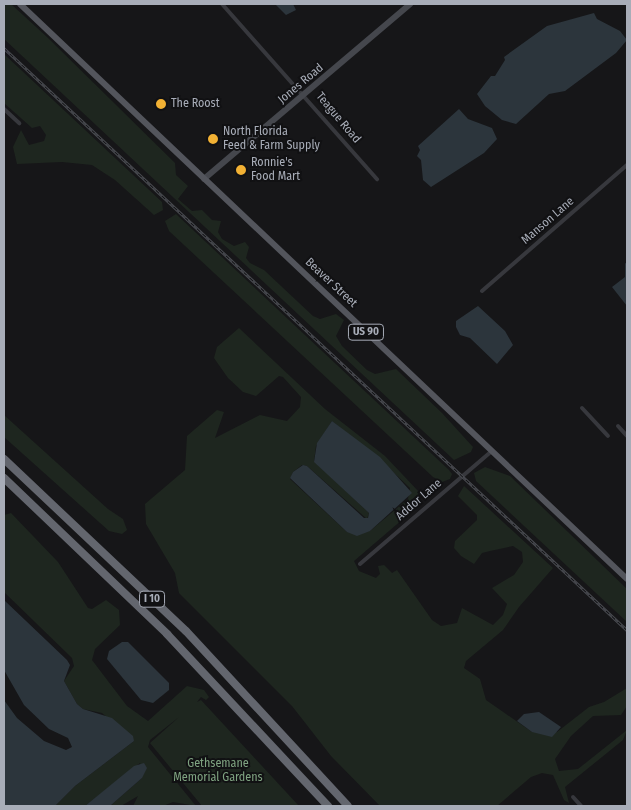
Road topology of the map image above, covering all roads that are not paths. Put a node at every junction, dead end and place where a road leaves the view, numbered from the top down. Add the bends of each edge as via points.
1 (20, 4) edge
2 (222, 4) edge
3 (410, 4) edge
4 (304, 94) junction
5 (4, 109) edge
6 (19, 123) dead end
7 (627, 166) edge
8 (204, 179) junction
9 (377, 179) dead end
10 (482, 291) dead end
11 (582, 408) dead end
12 (618, 426) dead end
13 (608, 436) dead end
14 (627, 436) edge
15 (492, 451) junction
16 (4, 459) edge
17 (4, 478) edge
18 (360, 564) dead end
19 (627, 579) edge
20 (573, 797) dead end
21 (328, 806) edge
22 (348, 806) edge
23 (581, 806) edge

1 - 8 main road, Beaver Street / US 90
2 - 4 street, Teague Road
3 - 4 street, Jones Road
4 - 8 street, Jones Road
4 - 9 street, Teague Road
5 - 6 street
7 - 10 street, Manson Lane
8 - 15 main road, Beaver Street / US 90
11 - 13 street
12 - 14 street
15 - 18 street, Addor Lane
15 - 19 main road, Beaver Street / US 90
16 - 22 highway, I 10 via 186,631
17 - 21 highway, I 10 via 167,634
20 - 23 street

